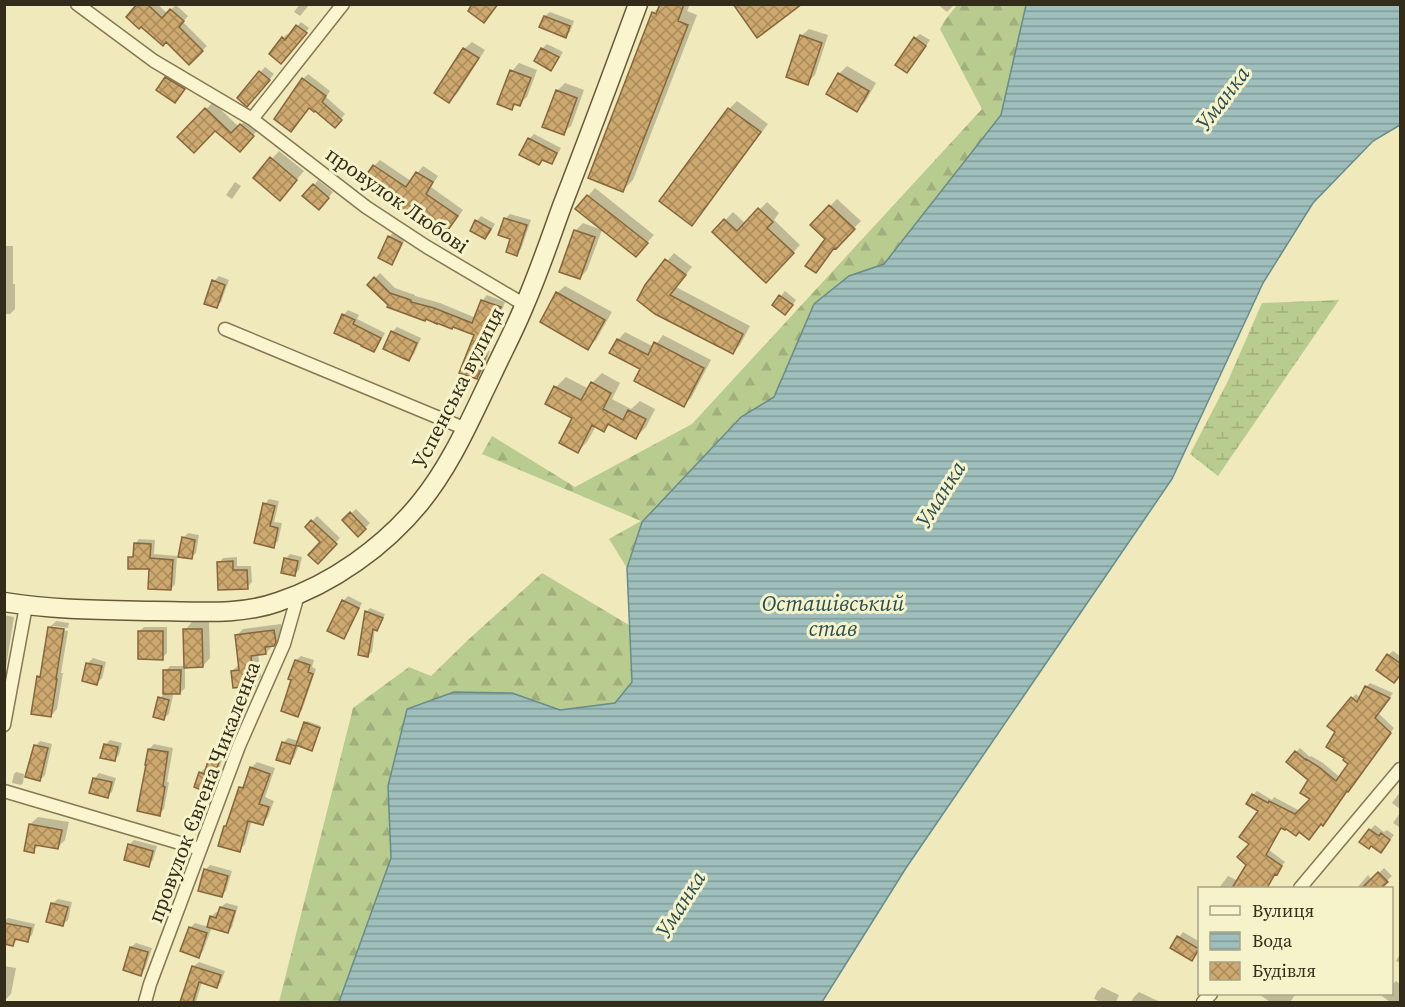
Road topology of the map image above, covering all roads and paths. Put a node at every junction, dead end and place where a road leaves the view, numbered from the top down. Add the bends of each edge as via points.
1 (77, 4) edge
2 (343, 4) edge
3 (638, 4) edge
4 (252, 119) junction
5 (525, 304) junction
6 (225, 329) dead end
7 (466, 429) junction
8 (298, 595) junction
9 (4, 602) edge
10 (26, 606) junction
11 (4, 725) edge
12 (1401, 769) edge
13 (4, 791) edge
14 (200, 849) junction
15 (1301, 887) edge
16 (145, 1002) edge

1 - 4 street, провулок Любові via 154,61
2 - 4 street
3 - 5 street, Успенська вулиця
4 - 5 street, провулок Любові via 366,207
5 - 7 street, Успенська вулиця
6 - 7 street
7 - 8 street, Успенська вулиця via 437,481 400,526 355,563
8 - 10 street, Успенська вулиця via 256,608 222,612
8 - 14 street, провулок Євгена Чикаленка via 284,644
9 - 10 street, Успенська вулиця
10 - 11 street
12 - 15 street
13 - 14 street
14 - 16 street, провулок Євгена Чикаленка

